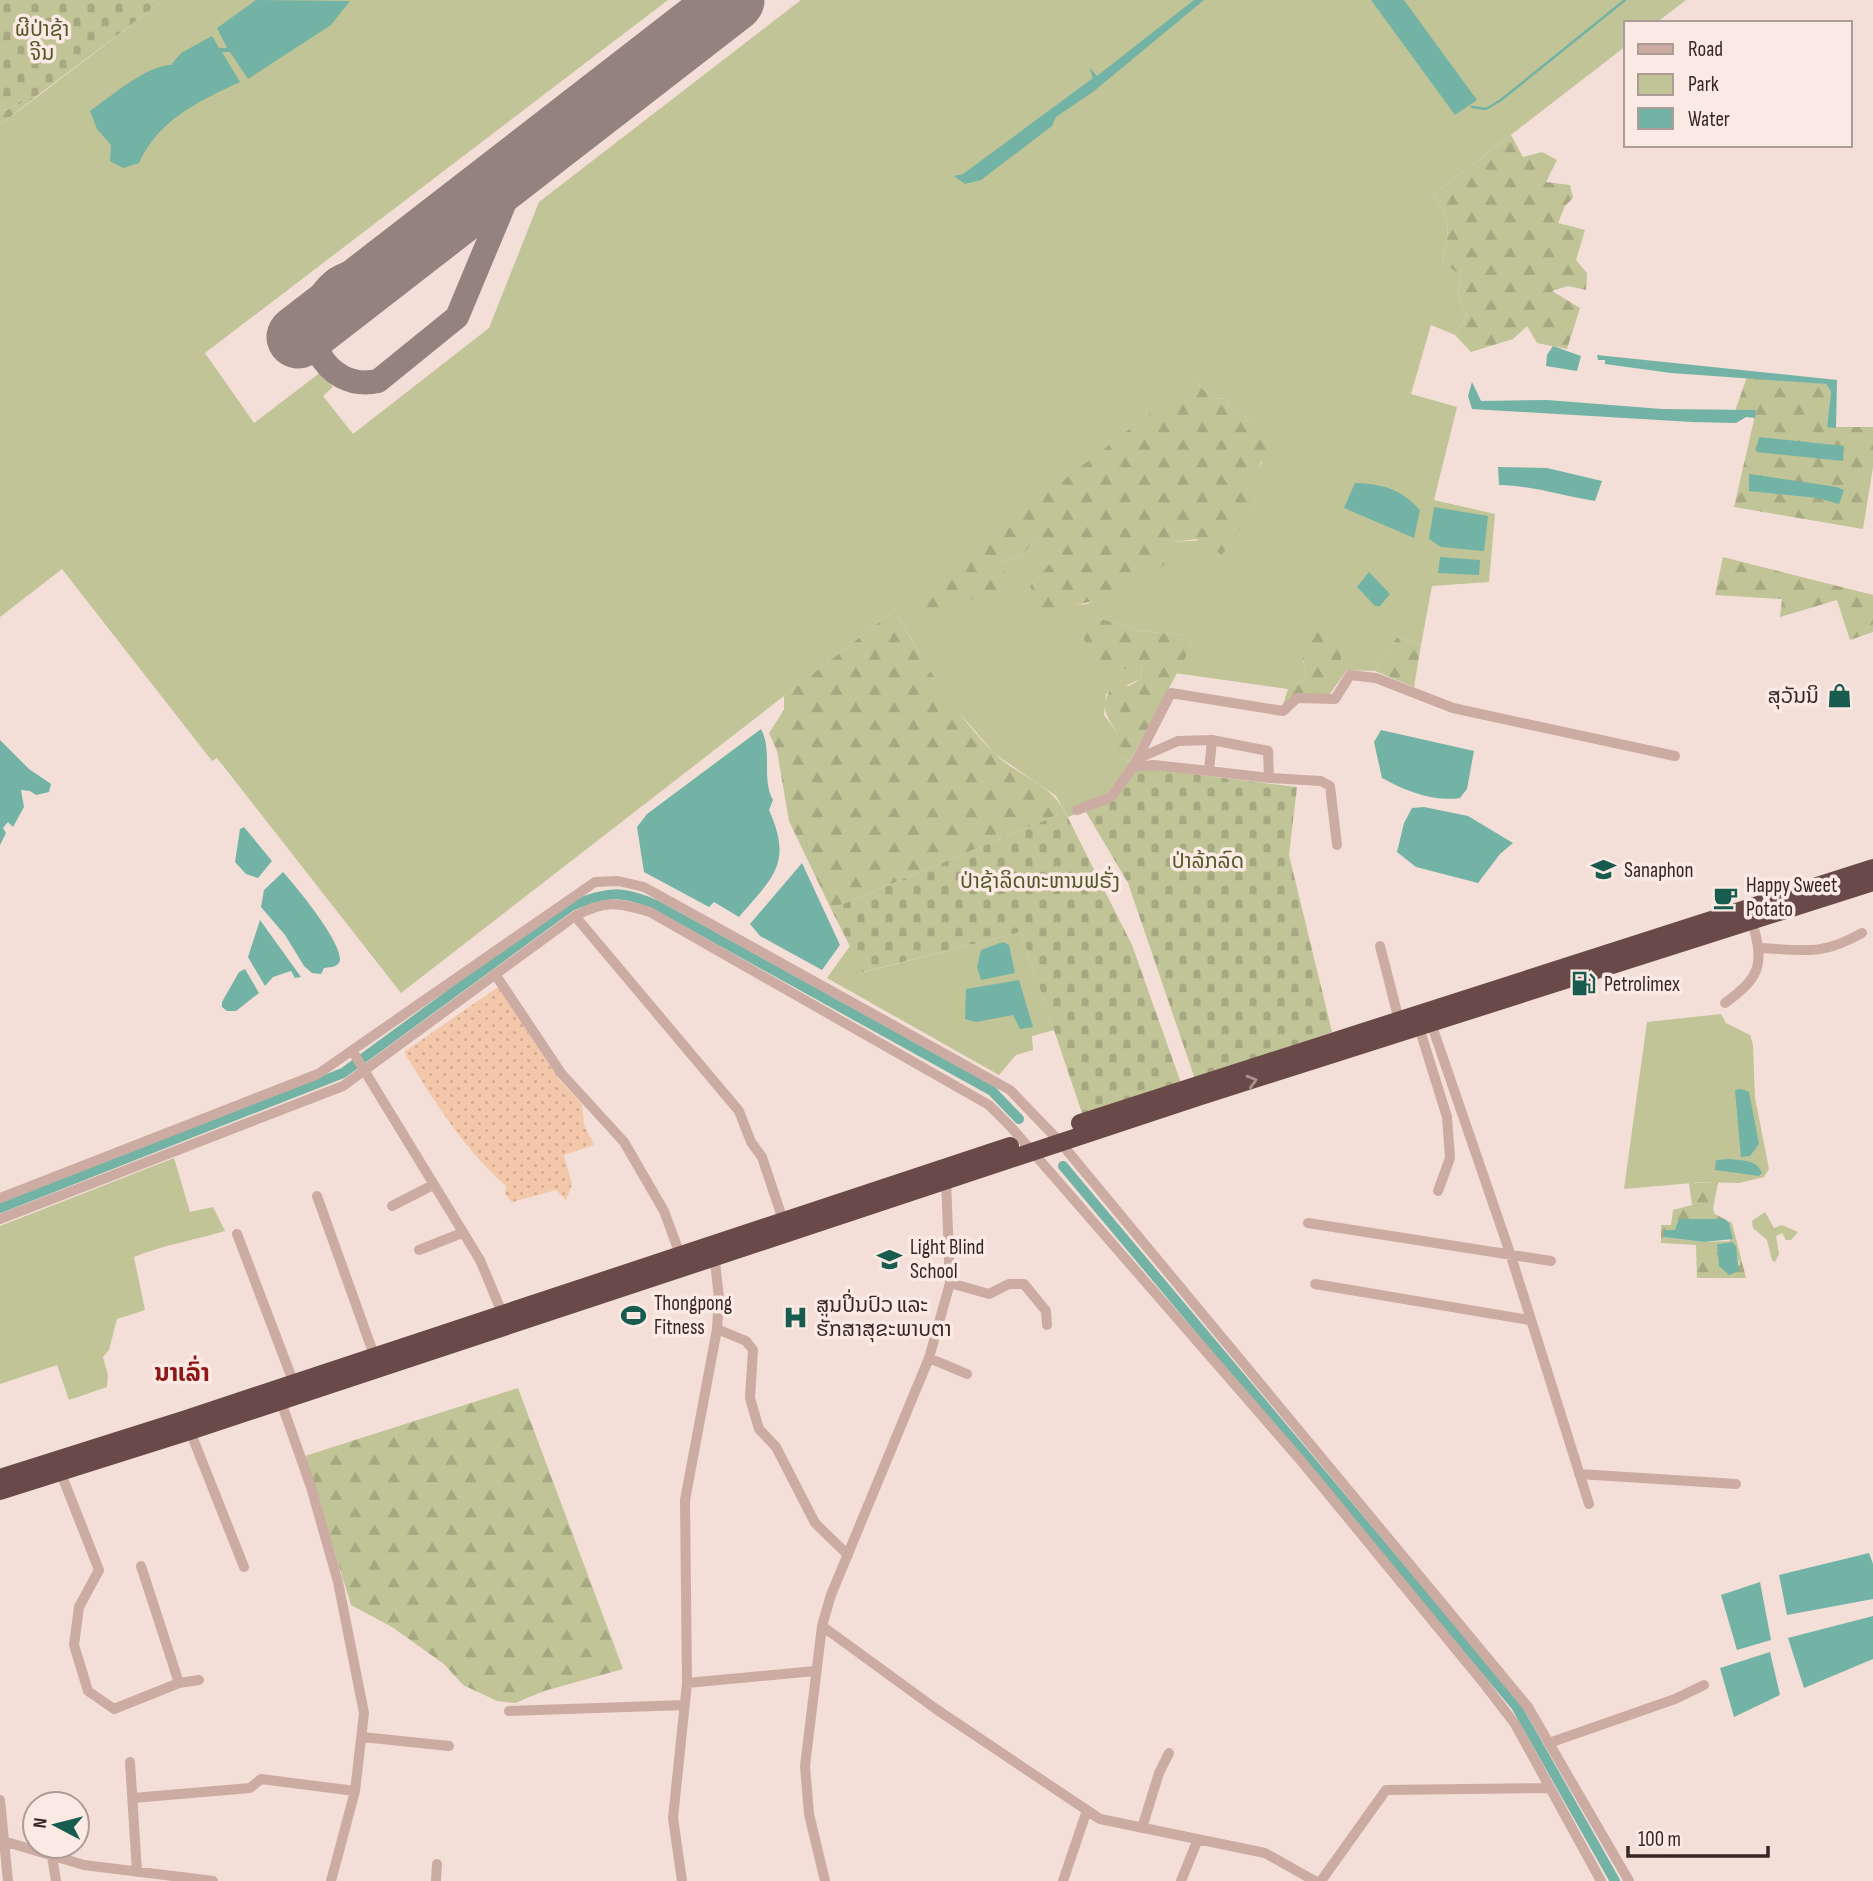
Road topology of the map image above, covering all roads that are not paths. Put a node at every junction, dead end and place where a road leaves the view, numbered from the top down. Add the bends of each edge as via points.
1 (1212, 740) junction
2 (1675, 756) dead end
3 (1135, 763) junction
4 (1209, 771) junction
5 (1269, 778) junction
6 (1077, 810) dead end
7 (1337, 845) dead end
8 (1873, 868) edge
9 (1873, 882) edge
10 (575, 916) junction
11 (1752, 921) junction
12 (1862, 933) dead end
13 (1380, 946) dead end
14 (1759, 948) junction
15 (495, 974) junction
16 (1725, 1003) dead end
17 (1399, 1020) junction
18 (1425, 1025) junction
19 (354, 1054) junction
20 (363, 1068) junction
21 (1056, 1138) junction
22 (1029, 1146) junction
23 (946, 1180) junction
24 (433, 1185) junction
25 (1438, 1191) dead end
26 (14, 1193) junction
27 (317, 1196) dead end
28 (0, 1198) edge
29 (391, 1206) dead end
30 (23, 1211) junction
31 (0, 1219) edge
32 (783, 1220) junction
33 (1308, 1223) dead end
34 (463, 1233) junction
35 (237, 1234) dead end
36 (419, 1250) dead end
37 (713, 1251) junction
38 (1510, 1253) junction
39 (1551, 1261) dead end
40 (683, 1262) junction
41 (950, 1283) junction
42 (1315, 1284) dead end
43 (503, 1314) junction
44 (1529, 1320) junction
45 (1047, 1325) dead end
46 (717, 1329) junction
47 (374, 1355) junction
48 (929, 1358) junction
49 (967, 1374) dead end
50 (287, 1391) junction
51 (190, 1431) junction
52 (60, 1471) junction
53 (1579, 1474) junction
54 (0, 1478) edge
55 (1736, 1484) dead end
56 (0, 1491) edge
57 (1589, 1504) dead end
58 (848, 1555) junction
59 (141, 1566) dead end
60 (244, 1567) dead end
61 (822, 1626) junction
62 (816, 1671) junction
63 (199, 1680) dead end
64 (687, 1683) junction
65 (179, 1684) junction
66 (1704, 1685) dead end
67 (685, 1705) junction
68 (509, 1711) dead end
69 (362, 1737) junction
70 (1549, 1743) junction
71 (449, 1746) dead end
72 (1169, 1753) dead end
73 (130, 1762) dead end
74 (1550, 1788) junction
75 (355, 1791) junction
76 (133, 1798) junction
77 (0, 1800) edge
78 (1087, 1810) junction
79 (1142, 1828) junction
80 (1198, 1839) junction
81 (2, 1840) edge
82 (21, 1846) edge
83 (53, 1860) edge
84 (66, 1860) edge
85 (437, 1864) dead end
86 (137, 1872) junction
87 (8, 1881) edge
88 (56, 1881) edge
89 (213, 1881) edge
90 (331, 1881) edge
91 (436, 1881) edge
92 (682, 1881) edge
93 (825, 1881) edge
94 (1063, 1881) edge
95 (1181, 1881) edge
96 (1315, 1881) edge
97 (1321, 1881) edge
98 (1601, 1881) edge
99 (1629, 1881) edge

1 - 3 street via 1178,741
1 - 4 street
1 - 5 street via 1268,751
2 - 3 street via 1453,708 1376,678 1355,675 1346,678 1335,699 1297,698 1283,711 1171,693
3 - 4 street
3 - 6 street via 1111,797
4 - 5 street
5 - 7 street via 1321,780 1330,786
8 - 17 highway
9 - 11 highway
10 - 15 street
10 - 22 street via 598,904 624,903 650,912 989,1105
10 - 32 street via 739,1111 762,1157
11 - 14 street
11 - 18 highway
12 - 14 street via 1830,950
13 - 17 street
14 - 16 street via 1759,967 1753,979
15 - 20 street
15 - 40 street via 561,1073 624,1142 664,1211
17 - 21 highway
21 -> 18 highway
18 - 25 street via 1447,1117 1450,1158
18 - 38 street
19 - 20 street
19 - 21 street via 595,882 618,881 644,887 1010,1090
19 - 26 street via 318,1074
20 - 24 street
20 - 30 street via 343,1086
21 - 22 highway
21 - 70 street via 1528,1707
22 - 23 highway
22 - 32 highway
22 - 74 street via 1302,1462 1482,1681 1515,1724
23 - 37 highway
23 - 41 street
24 - 29 street
24 - 34 street
26 - 28 street
26 - 30 street
27 - 47 street
30 - 31 street
32 - 37 highway
33 - 38 street
34 - 36 street
34 - 43 street
35 - 50 street
37 - 40 highway
37 - 46 street via 719,1298
38 - 39 street
38 - 44 street
40 - 43 highway
40 - 50 highway
41 - 45 street via 989,1294 1009,1284 1024,1284 1046,1311
41 - 48 street
42 - 44 street
43 - 47 highway
44 - 53 street
46 - 58 street via 746,1341 753,1350 750,1398 759,1429 776,1447 815,1523
46 - 64 street via 686,1485
47 - 50 highway
48 - 49 street
48 - 58 street
50 - 51 highway
50 - 54 highway
50 - 69 street via 338,1582 364,1713
51 - 52 highway
51 - 60 street
52 - 56 highway
52 - 65 street via 99,1570 79,1608 74,1644 88,1691 114,1709
53 - 55 street
53 - 57 street
58 - 61 street
59 - 65 street
61 - 62 street
61 - 78 street
62 - 64 street
62 - 93 street via 805,1766 809,1814
63 - 65 street
64 - 67 street
66 - 70 street
67 - 68 street
67 - 92 street via 673,1818
69 - 71 street
69 - 75 street
70 - 99 street
72 - 79 street
73 - 76 street
74 - 97 street via 1386,1790
74 - 98 street
75 - 76 street via 261,1779 250,1788
75 - 90 street
76 - 86 street
77 - 81 street
78 - 79 street via 1100,1819
78 - 94 street
79 - 80 street
80 - 95 street
80 - 96 street via 1265,1853
81 - 82 street
81 - 87 street
83 - 88 street
84 - 86 street
85 - 91 street
86 - 89 street

